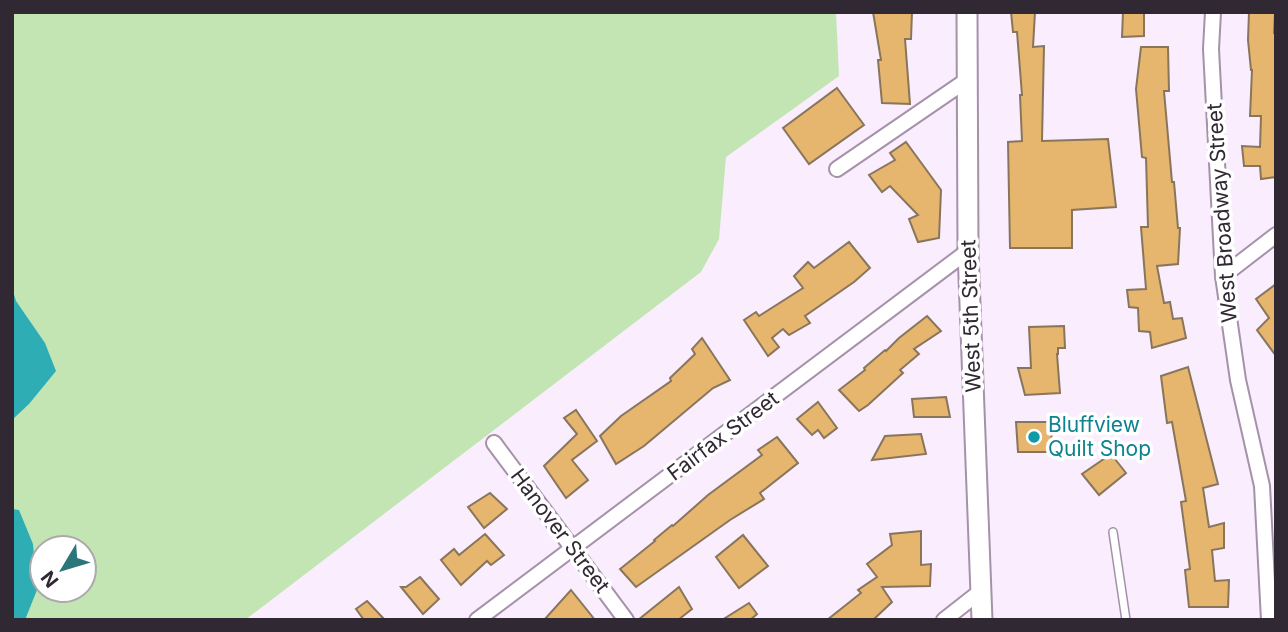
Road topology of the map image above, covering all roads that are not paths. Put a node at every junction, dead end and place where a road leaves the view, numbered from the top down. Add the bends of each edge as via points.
1 (967, 12) edge
2 (1213, 12) edge
3 (967, 80) junction
4 (837, 169) dead end
5 (1276, 235) edge
6 (968, 251) junction
7 (1223, 276) junction
8 (494, 443) dead end
9 (1276, 476) edge
10 (1262, 486) junction
11 (1113, 532) dead end
12 (573, 548) junction
13 (981, 591) junction
14 (477, 620) edge
15 (626, 620) edge
16 (944, 620) edge
17 (982, 620) edge
18 (1126, 620) edge
19 (1269, 620) edge

1 - 3 main road, West 5th Street
2 - 7 street, West Broadway Street
3 - 4 street
3 - 6 main road, West 5th Street
5 - 7 street
6 - 12 street, Fairfax Street
6 - 13 main road, West 5th Street
7 - 10 street, West Broadway Street via 1238,380
8 - 12 street, Hanover Street
9 - 10 street
10 - 19 street, West Broadway Street
11 - 18 lane
12 - 14 street, Fairfax Street
12 - 15 street, Hanover Street
13 - 16 street
13 - 17 main road, West 5th Street

